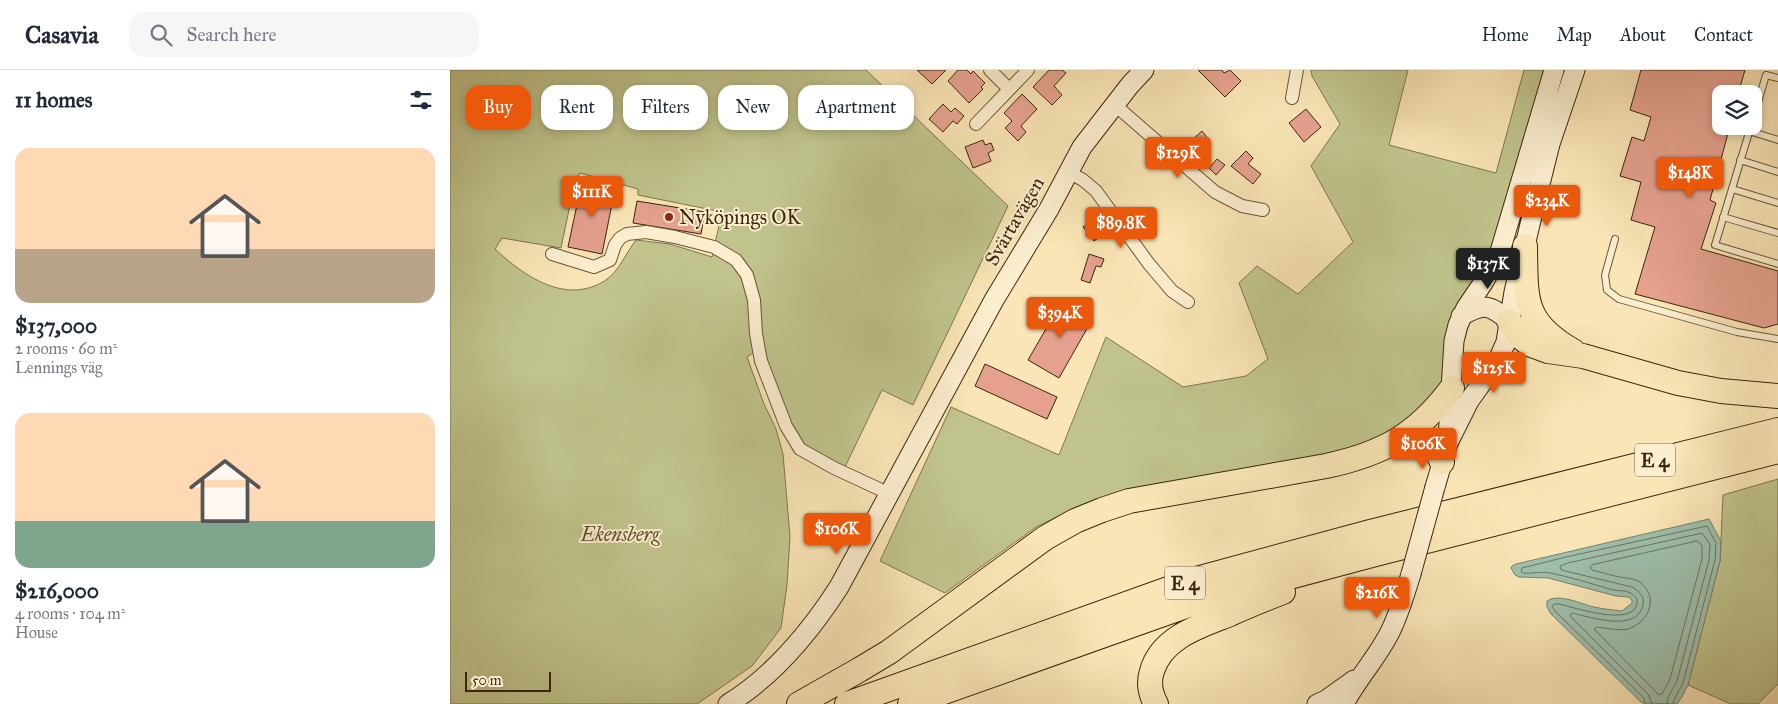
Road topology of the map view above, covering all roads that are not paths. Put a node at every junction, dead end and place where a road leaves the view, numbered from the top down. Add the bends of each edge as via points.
1 (990, 70) edge
2 (1028, 70) edge
3 (1144, 70) edge
4 (1297, 70) edge
5 (1554, 70) edge
6 (1575, 70) edge
7 (1778, 78) edge
8 (1010, 89) junction
9 (1762, 89) edge
10 (1292, 98) dead end
11 (1115, 105) junction
12 (976, 124) dead end
13 (1762, 134) edge
14 (1748, 135) edge
15 (1778, 140) edge
16 (1740, 160) junction
17 (1068, 172) junction
18 (1778, 172) edge
19 (1732, 189) junction
20 (1778, 203) edge
21 (1264, 210) dead end
22 (1723, 217) junction
23 (1778, 233) edge
24 (1616, 239) dead end
25 (1525, 246) junction
26 (552, 254) dead end
27 (1778, 264) edge
28 (1188, 302) dead end
29 (1461, 316) junction
30 (1509, 321) junction
31 (1778, 339) edge
32 (1583, 356) junction
33 (1452, 388) junction
34 (1778, 396) edge
35 (1778, 430) edge
36 (1400, 439) junction
37 (1778, 451) edge
38 (1445, 453) junction
39 (890, 494) junction
40 (1376, 554) junction
41 (1400, 609) junction
42 (1363, 673) junction
43 (728, 704) edge
44 (799, 704) edge
45 (847, 704) edge
46 (910, 704) edge
47 (1156, 704) edge
48 (1317, 704) edge
49 (1344, 704) edge
50 (1357, 704) edge

1 - 8 street
2 - 8 street
3 - 11 main road, Svärtavägen
4 - 10 street
5 - 29 main road via 1499,255
6 - 25 main road via 1550,144
7 - 9 lane via 1766,75
8 - 12 street
11 - 17 main road, Svärtavägen via 1082,147
11 - 21 street via 1215,192 1242,206
13 - 15 lane
14 - 16 lane
16 - 18 lane
16 - 19 lane
17 - 28 street via 1096,192 1149,264 1172,291
17 - 39 main road, Svärtavägen via 994,300
19 - 20 lane
19 - 22 lane
22 - 23 lane
22 - 27 lane via 1715,245
24 - 31 lane via 1605,276 1607,290 1619,299 1737,332
25 - 30 main road
25 - 32 highway via 1530,310 1541,328
26 - 39 street via 594,267 610,260 620,238 646,232 714,247 736,260 746,275 754,300 761,361 786,426 800,449
29 - 30 main road via 1477,307 1486,307
29 - 33 main road via 1454,341
30 - 32 highway via 1529,344 1548,351
30 - 38 main road via 1506,342 1498,360 1469,400
32 - 34 highway via 1678,383
33 - 36 highway via 1435,410
33 - 38 main road
35 - 45 highway, E 4 via 1370,532 1196,580
36 - 38 highway via 1420,439
36 - 44 highway via 1354,460 1129,501 1102,510 1046,538 889,652
37 - 40 highway, E 4
38 - 41 main road, bridge
39 - 43 main road, Svärtavägen via 820,617 765,676
40 - 46 highway, E 4 via 1203,600
40 - 47 highway via 1181,635 1163,650 1153,665 1149,680
41 - 42 main road via 1390,634
41 - 50 main road via 1396,635 1356,697
42 - 48 main road
42 - 49 main road

